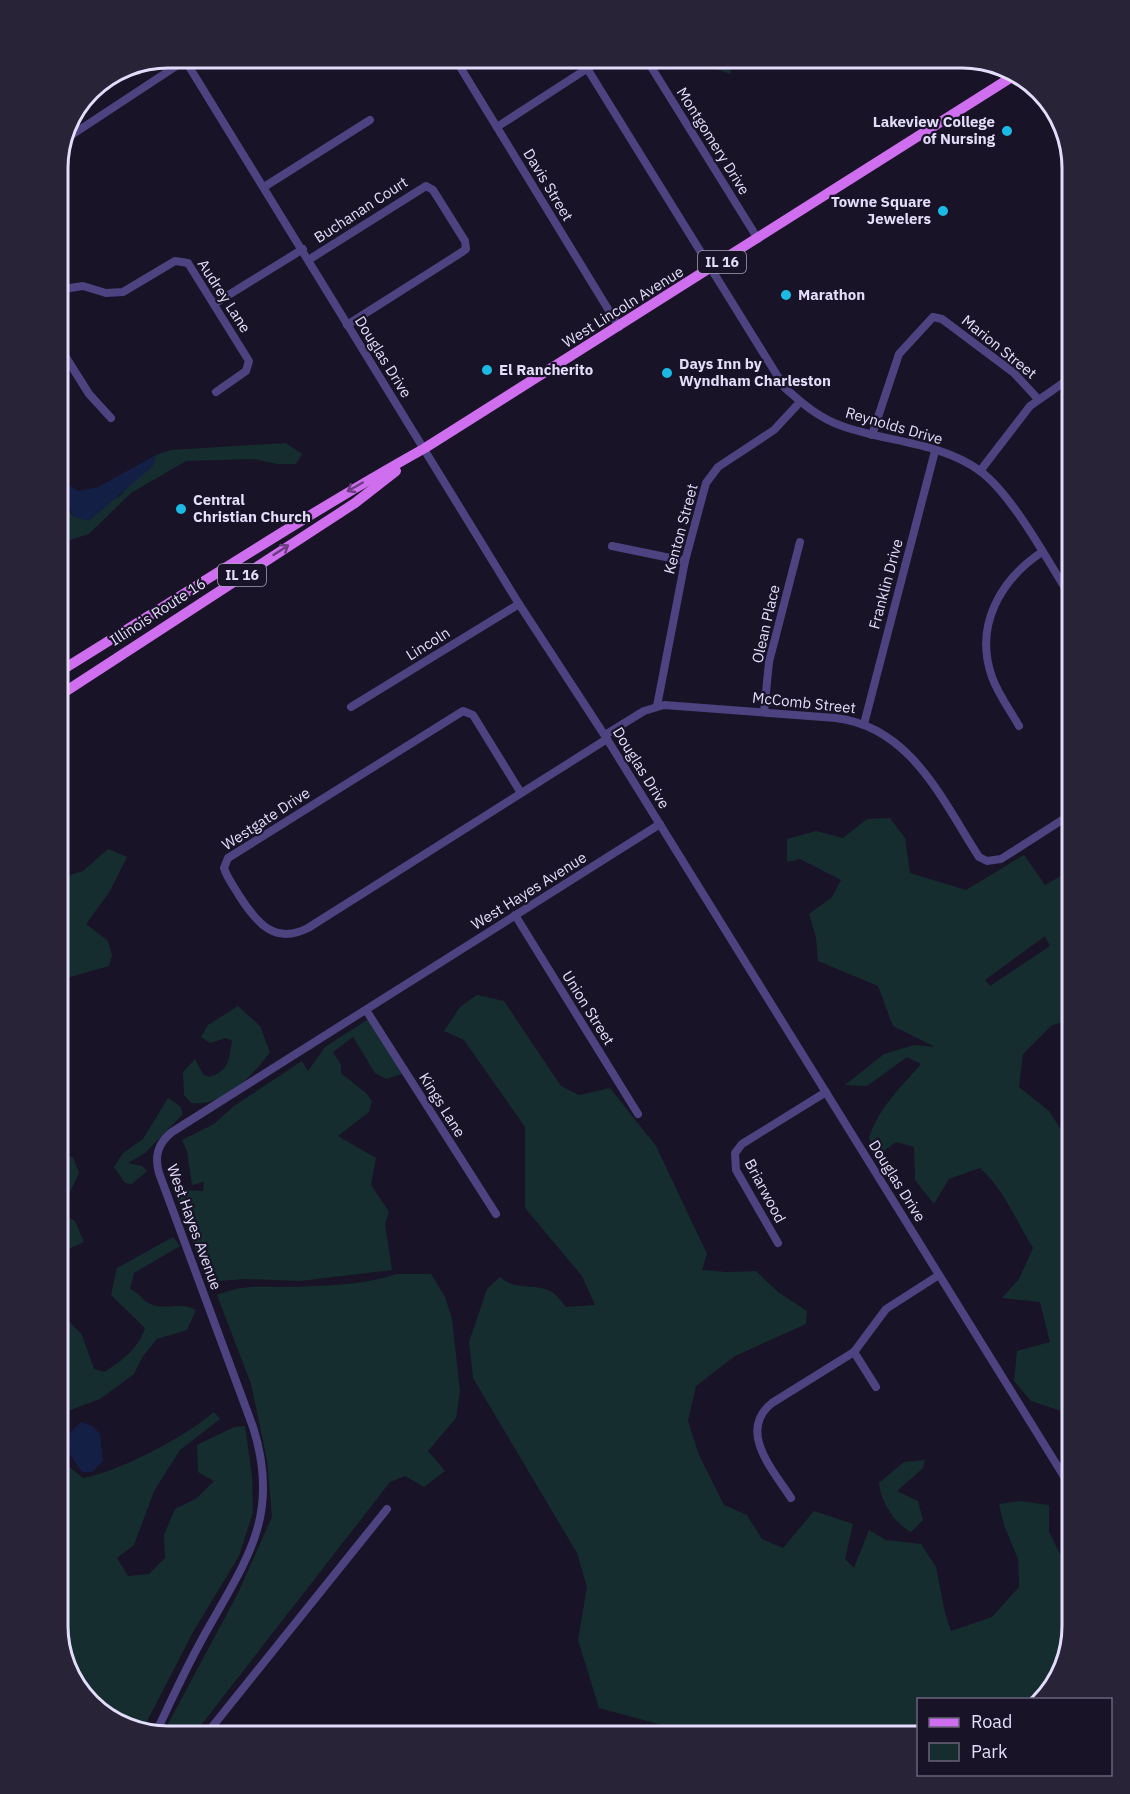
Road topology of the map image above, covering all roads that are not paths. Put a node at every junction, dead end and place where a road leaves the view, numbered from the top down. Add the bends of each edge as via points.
1 (173, 68) edge
2 (194, 68) edge
3 (461, 68) edge
4 (587, 68) joint
5 (652, 68) edge
6 (1009, 79) edge
7 (370, 120) dead end
8 (497, 127) junction
9 (73, 134) edge
10 (264, 187) junction
11 (758, 239) junction
12 (303, 249) junction
13 (310, 260) junction
14 (712, 268) junction
15 (68, 288) edge
16 (214, 304) junction
17 (347, 325) junction
18 (619, 327) junction
19 (68, 361) edge
20 (1062, 383) edge
21 (216, 392) dead end
22 (1038, 399) junction
23 (800, 402) junction
24 (111, 418) dead end
25 (872, 435) junction
26 (424, 448) junction
27 (935, 451) junction
28 (980, 471) junction
29 (800, 542) dead end
30 (612, 546) dead end
31 (1042, 552) junction
32 (685, 561) junction
33 (1062, 584) edge
34 (519, 604) junction
35 (68, 666) edge
36 (68, 690) edge
37 (657, 706) junction
38 (351, 707) dead end
39 (764, 712) junction
40 (864, 724) junction
41 (1019, 726) dead end
42 (606, 737) junction
43 (521, 793) junction
44 (1062, 820) edge
45 (660, 824) junction
46 (515, 915) junction
47 (366, 1010) junction
48 (826, 1092) junction
49 (638, 1114) dead end
50 (496, 1214) dead end
51 (778, 1243) dead end
52 (939, 1275) junction
53 (854, 1352) junction
54 (876, 1387) dead end
55 (1062, 1473) edge
56 (791, 1498) dead end
57 (387, 1509) dead end
58 (159, 1726) edge
59 (213, 1726) edge

1 - 9 street
2 - 10 street, Douglas Drive
3 - 8 street, Davis Street
4 - 8 street
4 - 14 street, Reynolds Drive
5 - 11 street, Montgomery Drive
6 - 11 main road, West Lincoln Avenue / IL 16
7 - 10 street
8 - 18 street, Davis Street
10 - 12 street, Douglas Drive
11 - 14 main road, West Lincoln Avenue / IL 16
12 - 13 street, Douglas Drive
12 - 16 street
13 - 17 street, Douglas Drive
13 - 17 street, Buchanan Court via 426,186 434,190 465,241 466,249 462,252
14 - 18 main road, West Lincoln Avenue / IL 16
14 - 23 street, Reynolds Drive via 777,376
15 - 16 street, Audrey Lane via 82,286 106,293 123,292 173,262 183,261
16 - 21 street, Audrey Lane via 249,361 246,371
17 - 26 street, Douglas Drive
18 - 26 main road, West Lincoln Avenue / IL 16
19 - 24 street via 89,394
20 - 22 street
22 - 25 street, Marion Street via 1014,373 942,319 933,317 899,354
22 - 28 street
23 - 25 street, Reynolds Drive via 841,426
23 - 32 street, Kenton Street via 774,430 726,461 712,475 702,492
25 - 27 street, Reynolds Drive
26 - 34 street, Douglas Drive
26 -> 35 main road, Illinois Route 16 / IL 16
36 -> 26 main road, Illinois Route 16 / IL 16 via 355,503
27 - 28 street, Reynolds Drive
27 - 40 street, Franklin Drive
28 - 31 street, Reynolds Drive via 1000,489
29 - 39 street, Olean Place via 769,662
30 - 32 street
31 - 33 street, Reynolds Drive
31 - 41 street via 1004,585 992,609 987,634 992,677
32 - 37 street, Kenton Street
34 - 38 street, Lincoln
34 - 42 street, Douglas Drive
37 - 39 street, McComb Street
37 - 42 street, McComb Street
39 - 40 street, McComb Street
40 - 44 street, McComb Street via 893,739 913,758 979,857 987,861 1001,859
42 - 43 street, Westgate Drive
42 - 45 street, Douglas Drive
43 - 43 street, Westgate Drive via 297,933 272,932 257,922 224,868 228,858 463,711 473,716
45 - 46 street, West Hayes Avenue
45 - 48 street, Douglas Drive
46 - 47 street, West Hayes Avenue
46 - 49 street, Union Street
47 - 50 street, Kings Lane
47 - 58 street, West Hayes Avenue via 172,1132 158,1150 159,1173 258,1443 263,1492 258,1529 247,1560
48 - 51 street, Briarwood via 742,1144 735,1153 736,1170
48 - 52 street, Douglas Drive
52 - 53 street via 886,1309
52 - 55 street, Douglas Drive
53 - 54 street
53 - 56 street via 772,1403 758,1421 758,1444
57 - 59 street

